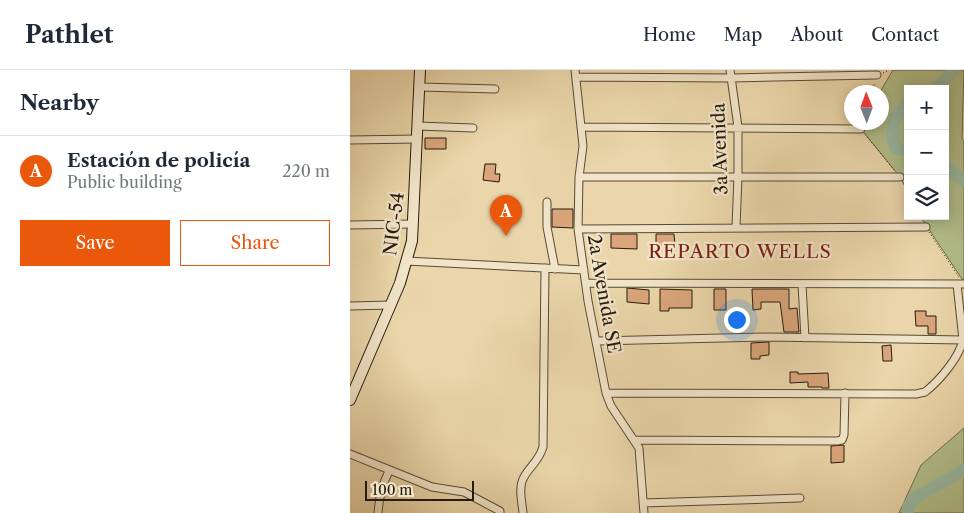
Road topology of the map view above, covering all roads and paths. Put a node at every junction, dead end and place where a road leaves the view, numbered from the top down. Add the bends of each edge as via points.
1 (420, 70) edge
2 (576, 74) edge
3 (730, 74) edge
4 (877, 76) dead end
5 (420, 87) junction
6 (495, 88) dead end
7 (418, 126) junction
8 (581, 126) junction
9 (738, 127) junction
10 (473, 128) dead end
11 (844, 129) edge
12 (862, 130) edge
13 (418, 139) junction
14 (350, 140) edge
15 (738, 176) junction
16 (578, 177) junction
17 (900, 177) joint
18 (547, 202) dead end
19 (412, 224) junction
20 (350, 225) edge
21 (736, 227) junction
22 (926, 227) joint
23 (578, 229) junction
24 (406, 261) junction
25 (545, 268) junction
26 (555, 269) junction
27 (584, 270) junction
28 (586, 284) junction
29 (802, 284) junction
30 (960, 284) edge
31 (350, 306) edge
32 (391, 306) junction
33 (805, 338) junction
34 (964, 340) edge
35 (597, 341) junction
36 (606, 393) junction
37 (351, 394) edge
38 (845, 394) junction
39 (635, 440) junction
40 (350, 454) edge
41 (389, 471) junction
42 (800, 498) dead end
43 (644, 503) junction
44 (501, 512) edge
45 (378, 513) edge
46 (522, 513) edge
47 (644, 513) edge

1 - 5 main road, NIC-54 / NIC-54
2 - 3 street
2 - 8 street, 2a Avenida SE
3 - 4 street
3 - 9 street, 3a Avenida
5 - 6 street
5 - 7 main road, NIC-54 / NIC-54
7 - 10 street
7 - 13 main road, NIC-54 / NIC-54
8 - 9 street
8 - 16 street, 2a Avenida SE via 583,146
9 - 11 street
9 - 15 street, 3a Avenida
12 - 17 path
13 - 14 street
13 - 19 main road, NIC-54 / NIC-54
15 - 16 street
15 - 17 street
15 - 21 street, 3a Avenida
16 - 23 street, 2a Avenida SE
18 - 26 street via 547,227
19 - 20 street
19 - 24 main road, NIC-54 / NIC-54 via 412,241
21 - 22 street
21 - 23 street
22 - 30 path via 959,275
23 - 27 street, 2a Avenida SE
24 - 25 street
24 - 32 main road, NIC-54 / NIC-54
25 - 26 street
25 - 46 street via 543,447 540,458 523,478
26 - 27 street
27 - 28 street, 2a Avenida SE
28 - 29 street
28 - 35 street, 2a Avenida SE
29 - 30 street
29 - 33 street
30 - 34 street
31 - 32 street
32 - 37 main road, NIC-54 / NIC-54
33 - 34 street
33 - 35 street
34 - 38 street via 958,355 925,392
35 - 36 street, 2a Avenida SE
36 - 38 street
36 - 39 street, 2a Avenida SE via 611,406
38 - 39 street via 842,440
39 - 43 street, 2a Avenida SE via 641,458
40 - 41 street
41 - 44 street via 432,487 464,492
41 - 45 street via 378,498
42 - 43 street
43 - 47 street, 2a Avenida SE

